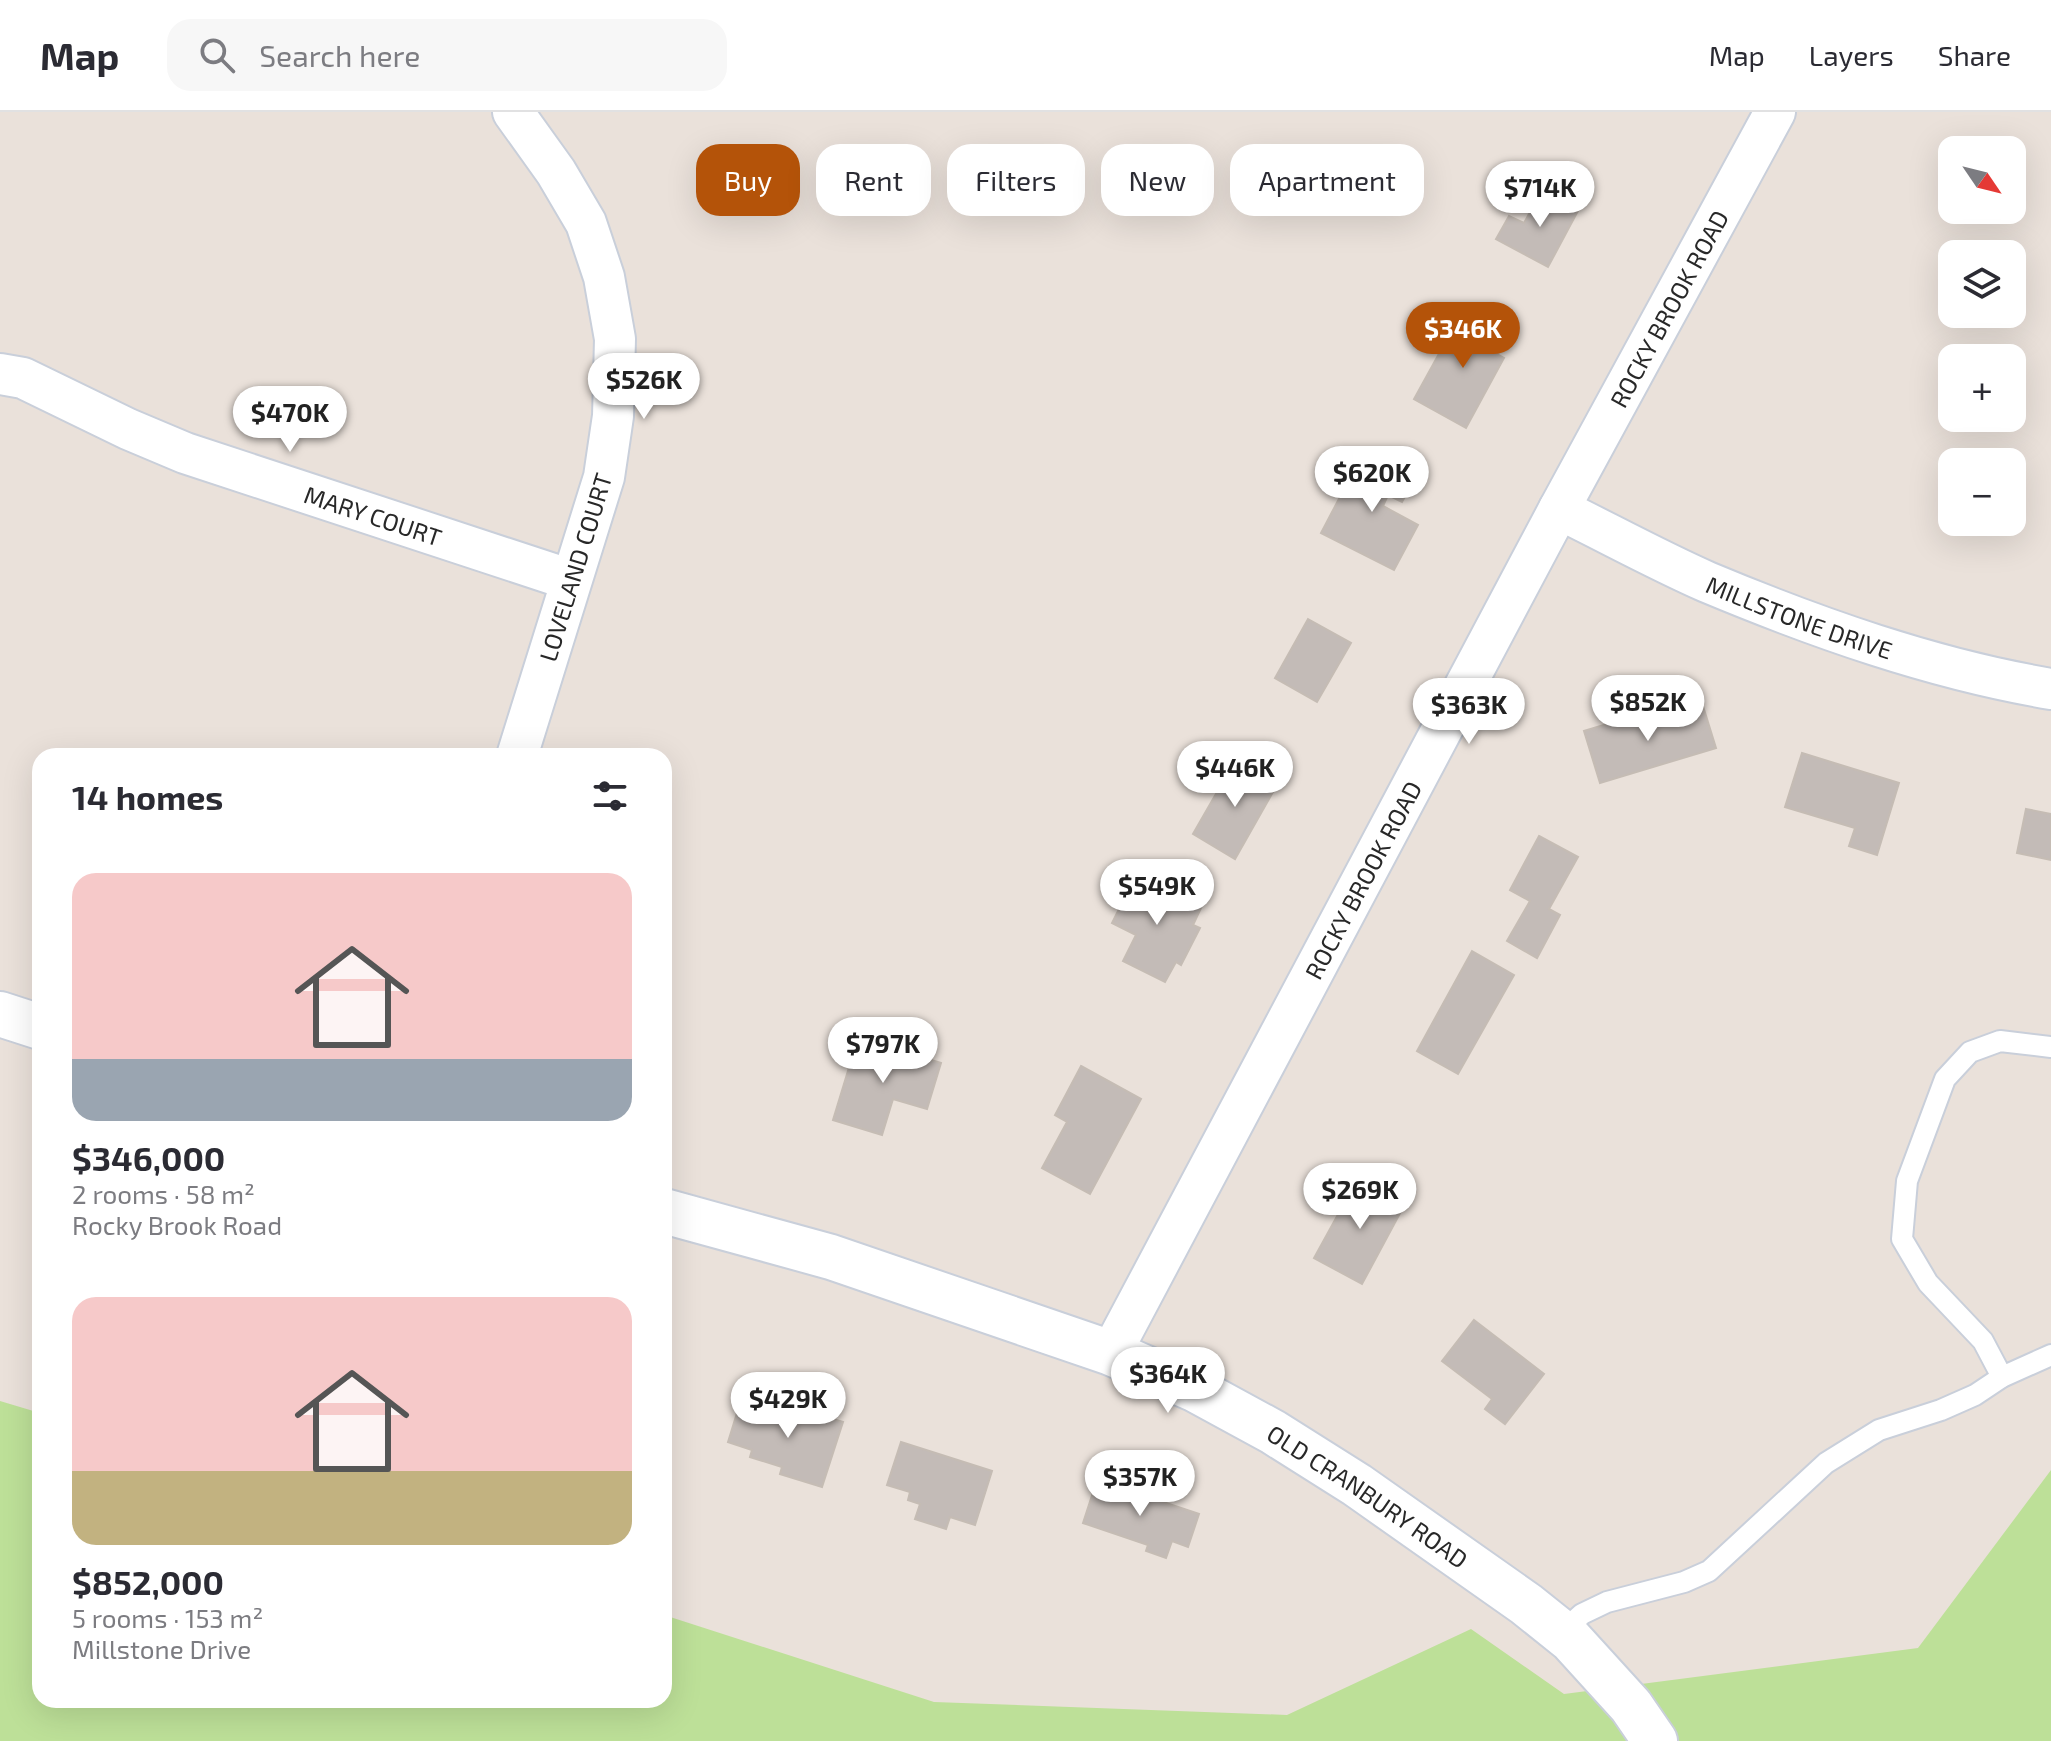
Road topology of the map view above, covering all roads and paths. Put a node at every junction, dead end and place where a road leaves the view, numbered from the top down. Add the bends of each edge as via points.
1 (513, 112) edge
2 (1775, 112) edge
3 (0, 374) edge
4 (1559, 509) junction
5 (571, 580) junction
6 (2051, 689) edge
7 (519, 748) edge
8 (0, 1014) edge
9 (32, 1024) edge
10 (2051, 1047) edge
11 (672, 1213) edge
12 (1111, 1353) junction
13 (2051, 1355) edge
14 (2002, 1377) junction
15 (1561, 1633) junction
16 (1655, 1741) edge

1 - 5 street, LOVELAND COURT via 586,223 604,277 615,339 613,416 604,477
2 - 4 street, ROCKY BROOK ROAD
3 - 5 street, MARY COURT via 23,378 185,453
4 - 6 street, MILLSTONE DRIVE via 1705,581 1812,623 1920,658
4 - 12 street, ROCKY BROOK ROAD
5 - 7 street, LOVELAND COURT
8 - 9 street
10 - 14 lane via 2000,1041 1970,1052 1945,1079 1907,1181 1902,1239 1928,1283 1983,1341
11 - 12 street, OLD CRANBURY ROAD via 831,1257
12 - 15 street, OLD CRANBURY ROAD via 1194,1389 1273,1432 1357,1485
13 - 14 lane
14 - 15 lane via 1941,1410 1879,1430 1826,1463 1709,1571 1607,1602 1582,1614
15 - 16 street, OLD CRANBURY ROAD via 1631,1706

